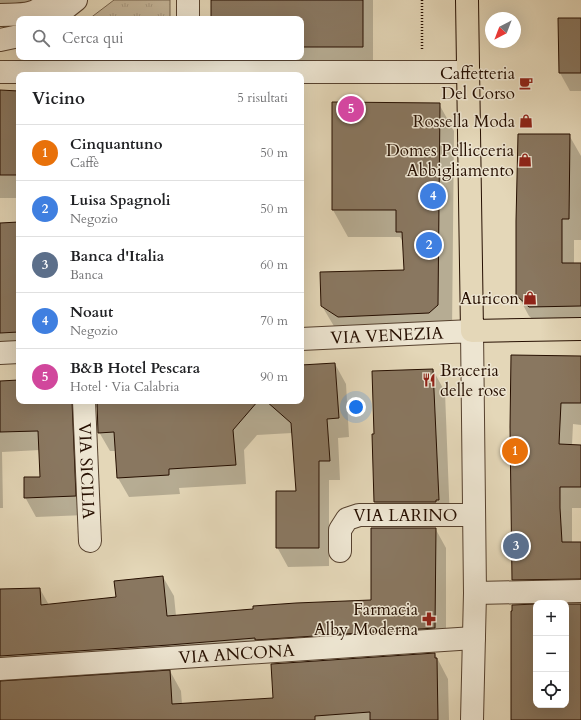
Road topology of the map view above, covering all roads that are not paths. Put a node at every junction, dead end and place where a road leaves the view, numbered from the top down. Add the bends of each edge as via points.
1 (49, 0) edge
2 (76, 0) edge
3 (188, 0) edge
4 (467, 0) edge
5 (0, 14) edge
6 (56, 16) edge
7 (188, 16) edge
8 (16, 37) edge
9 (0, 40) edge
10 (187, 64) edge
11 (36, 65) edge
12 (0, 72) edge
13 (468, 72) junction
14 (581, 329) edge
15 (472, 331) junction
16 (304, 339) edge
17 (16, 352) edge
18 (0, 353) edge
19 (84, 404) edge
20 (474, 515) junction
21 (90, 541) dead end
22 (340, 551) dead end
23 (581, 591) edge
24 (475, 593) junction
25 (474, 638) junction
26 (0, 669) edge
27 (472, 720) edge

1 - 5 street via 34,13
2 - 6 street
3 - 7 street
4 - 13 main road
8 - 9 street
10 - 11 street
10 - 13 street via 368,72
11 - 12 street
13 - 15 main road
14 - 15 main road
15 - 16 street, VIA VENEZIA
15 - 20 street
17 - 18 street
19 - 21 street, VIA SICILIA
20 - 22 street, VIA LARINO via 359,515 347,519 340,530
20 - 24 street
23 - 24 street
24 - 25 street
25 - 26 street, VIA ANCONA
25 - 27 street

